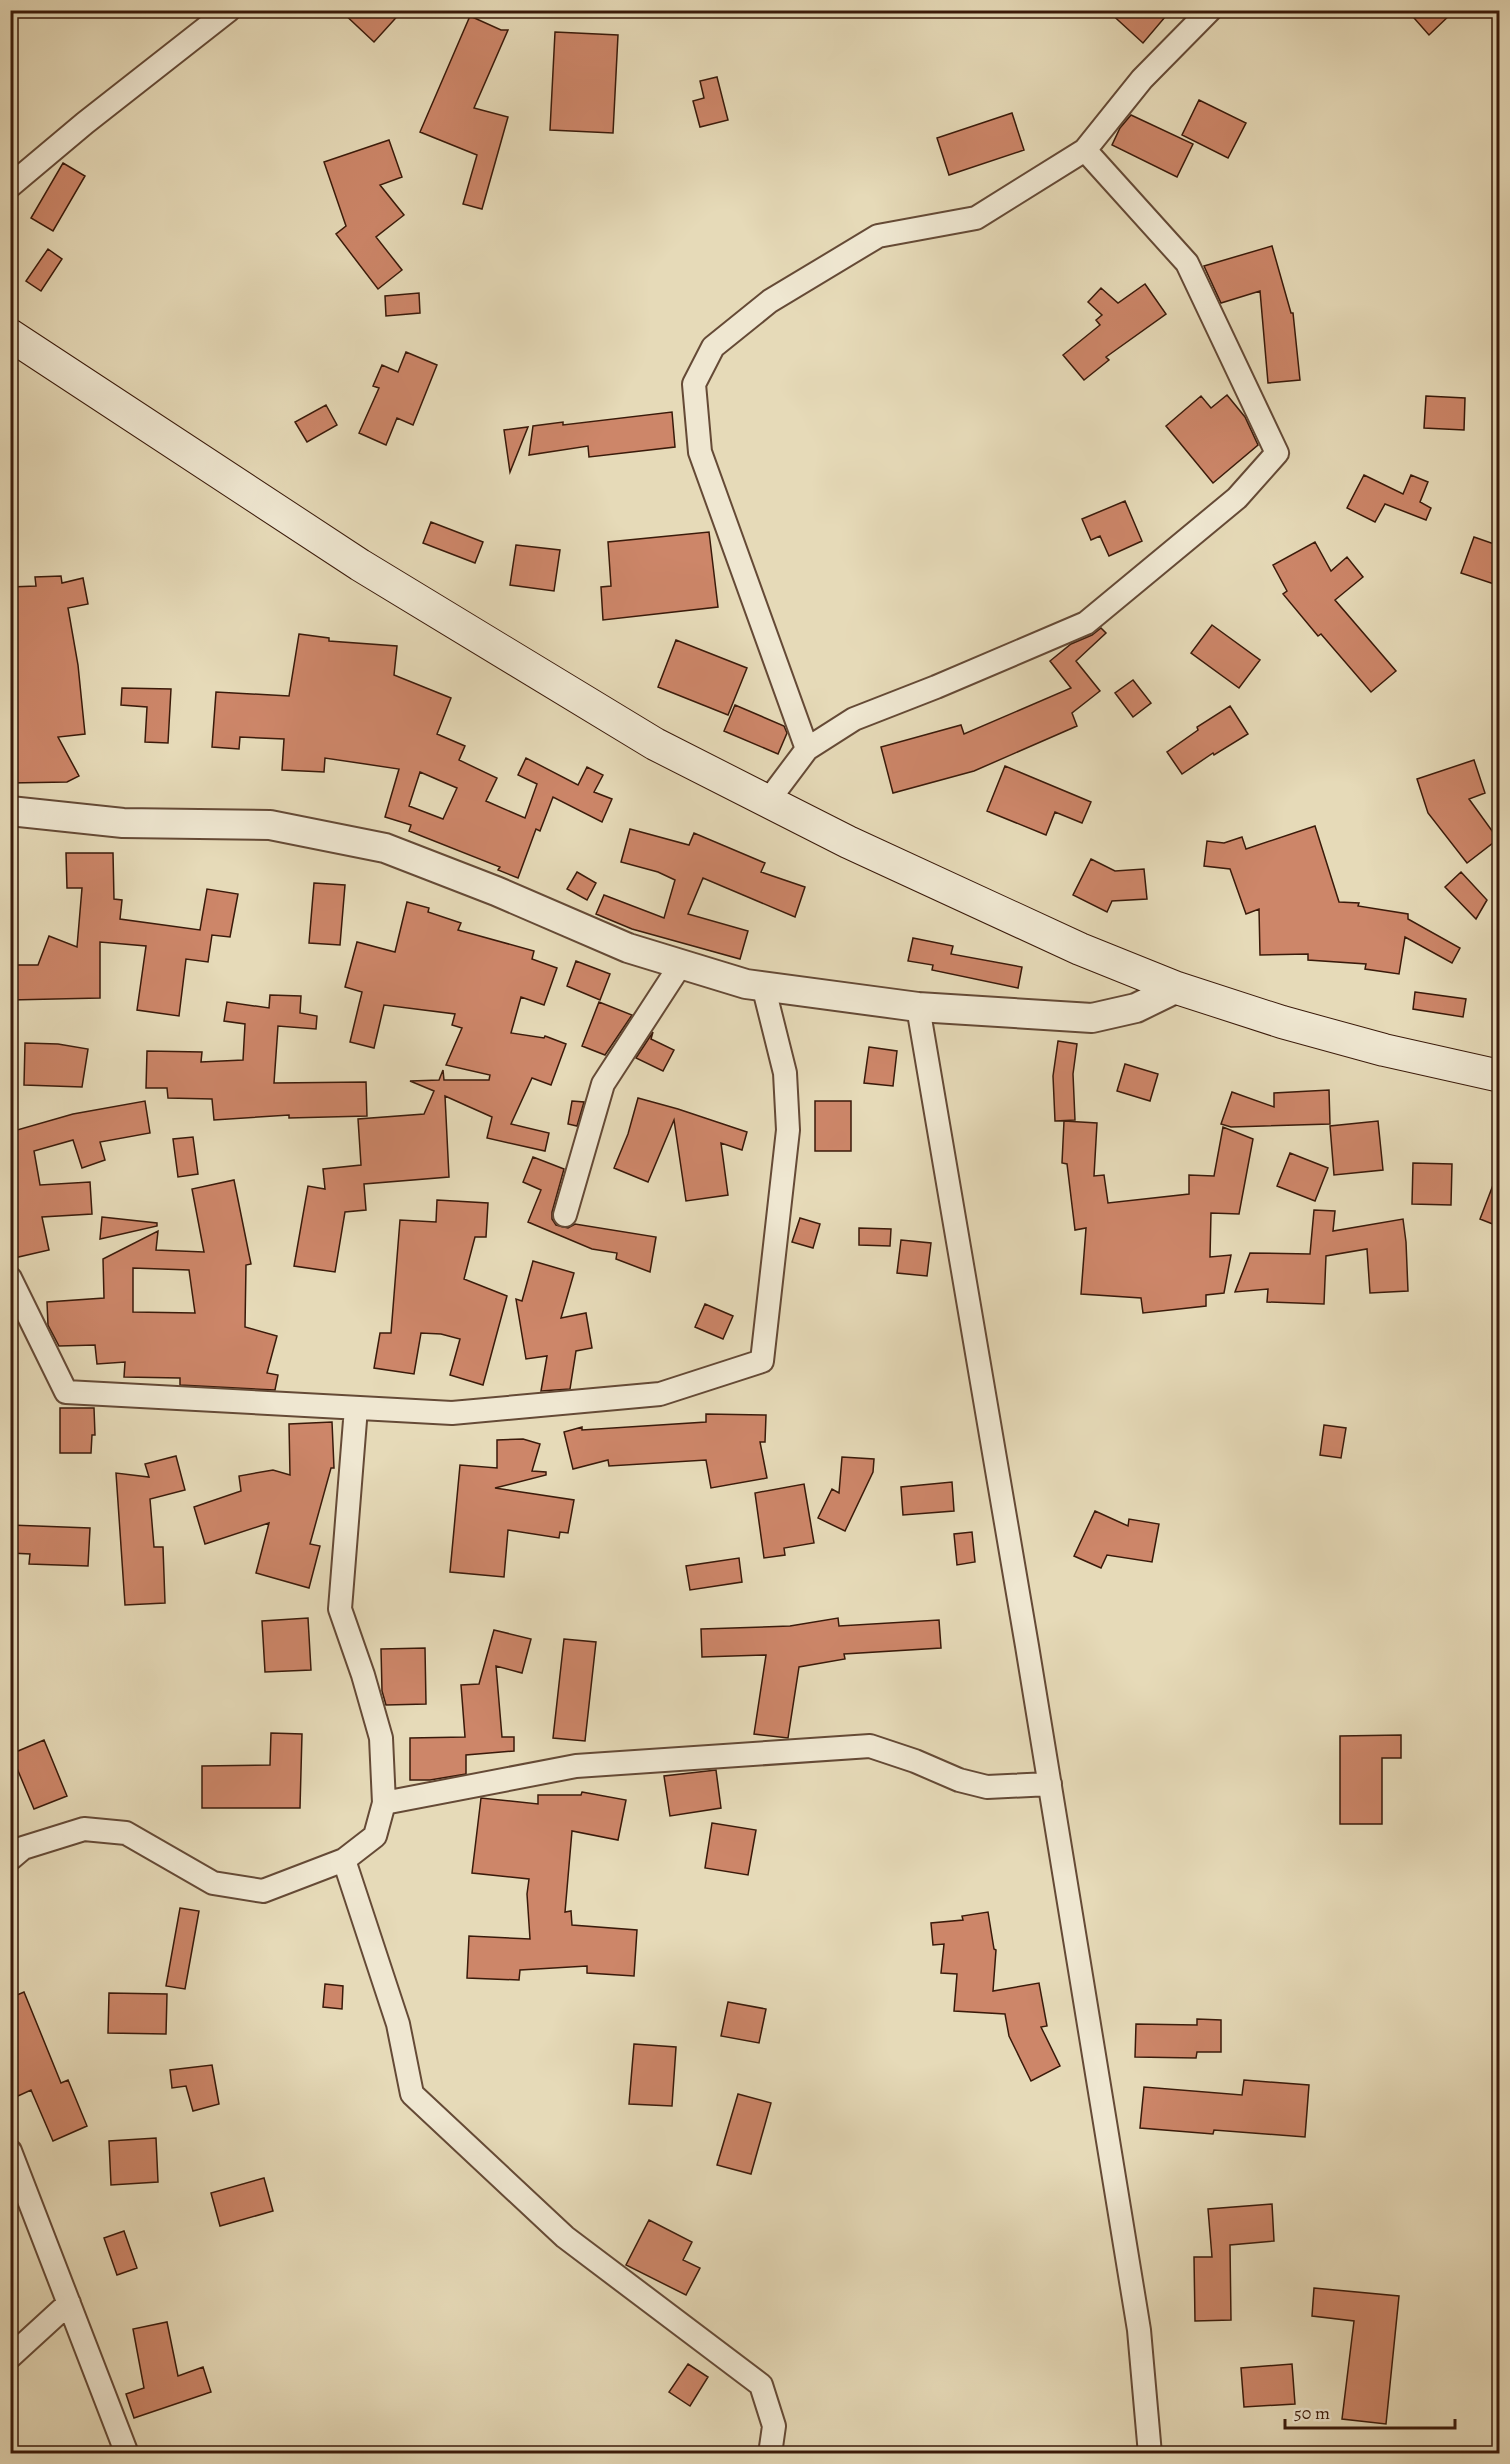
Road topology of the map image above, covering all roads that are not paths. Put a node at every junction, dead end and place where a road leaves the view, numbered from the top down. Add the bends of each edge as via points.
1 (229, 10) edge
2 (1210, 10) edge
3 (1085, 150) junction
4 (10, 186) edge
5 (10, 335) edge
6 (807, 749) junction
7 (768, 801) junction
8 (10, 811) edge
9 (681, 964) junction
10 (763, 985) junction
11 (1177, 988) junction
12 (918, 1007) junction
13 (1500, 1076) edge
14 (565, 1215) dead end
15 (10, 1278) edge
16 (356, 1408) junction
17 (1050, 1784) junction
18 (384, 1803) junction
19 (10, 1859) edge
20 (344, 1860) junction
21 (10, 2151) edge
22 (69, 2303) junction
23 (10, 2357) edge
24 (127, 2454) edge
25 (770, 2454) edge
26 (1150, 2454) edge

1 - 4 street
2 - 3 street via 1142,79
3 - 6 street via 976,218 878,236 770,301 713,347 694,384 700,452
3 - 6 street via 1187,263 1277,453 1237,498 1086,623 854,719
5 - 7 main road via 360,566 655,744
6 - 7 street
7 - 11 main road via 1070,944
8 - 9 street via 123,823 270,825 385,848 628,948
9 - 10 street via 746,984
9 - 14 street via 603,1084
10 - 12 street
10 - 16 street via 784,1073 788,1130 762,1361 660,1394 452,1413
11 - 12 street via 1136,1008 1092,1017
11 - 13 main road via 1384,1050
12 - 17 street
15 - 16 street via 66,1392
16 - 18 street via 340,1609 381,1738
17 - 18 street via 987,1787 870,1746 576,1766
17 - 26 street via 1139,2330
18 - 20 street via 375,1836
19 - 20 street via 23,1848 84,1829 126,1833 213,1883 263,1891
20 - 25 street via 398,2024 412,2094 565,2237 761,2385 774,2426
21 - 22 street
22 - 23 street
22 - 24 street

